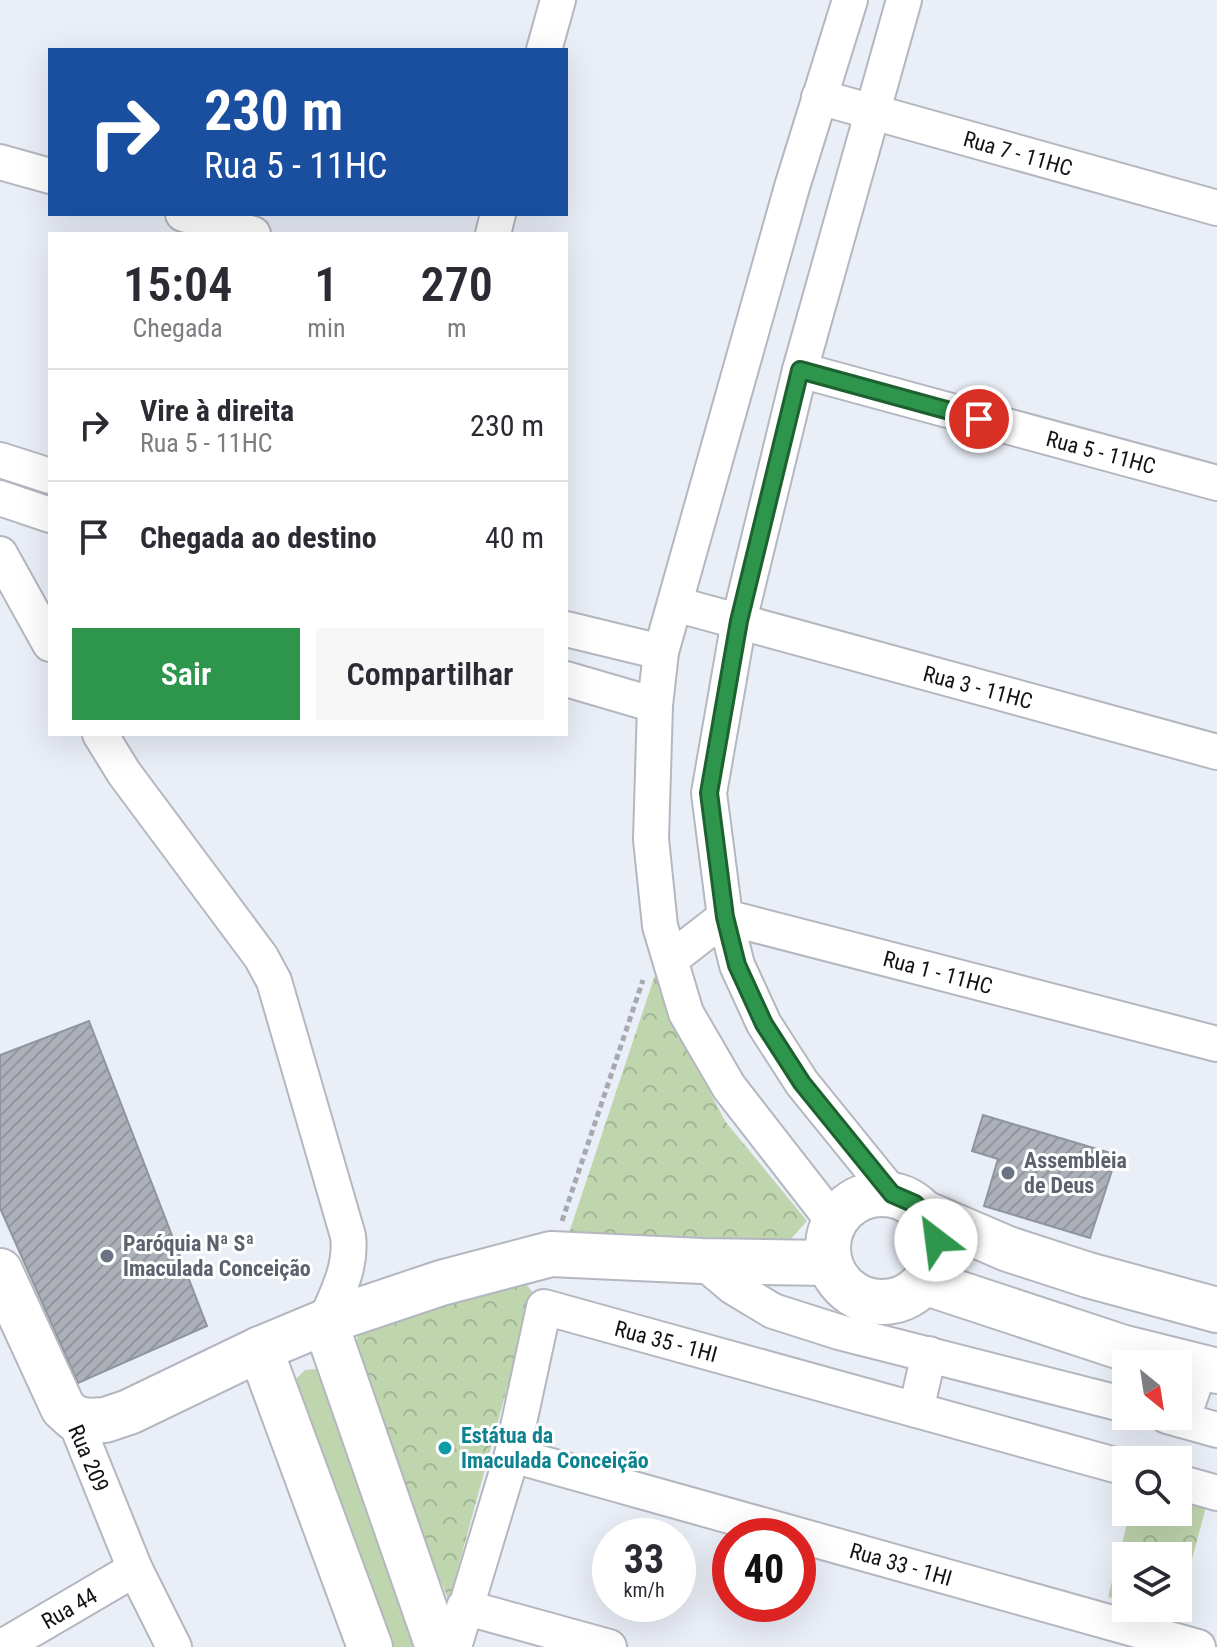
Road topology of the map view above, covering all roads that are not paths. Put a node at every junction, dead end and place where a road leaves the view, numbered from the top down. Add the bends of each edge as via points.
1 (558, 0) edge
2 (850, 0) edge
3 (904, 0) edge
4 (545, 48) edge
5 (819, 97) junction
6 (871, 112) junction
7 (0, 162) edge
8 (48, 175) edge
9 (792, 187) junction
10 (849, 193) junction
11 (1217, 208) edge
12 (190, 216) edge
13 (246, 232) edge
14 (800, 370) junction
15 (0, 460) edge
16 (48, 475) edge
17 (1217, 483) edge
18 (0, 498) edge
19 (48, 514) edge
20 (0, 554) edge
21 (675, 604) junction
22 (739, 621) junction
23 (568, 629) edge
24 (48, 640) edge
25 (661, 652) junction
26 (568, 680) edge
27 (655, 705) junction
28 (101, 736) edge
29 (1217, 752) edge
30 (725, 917) junction
31 (671, 959) junction
32 (1217, 1044) edge
33 (908, 1204) junction
34 (831, 1242) junction
35 (702, 1261) junction
36 (924, 1282) junction
37 (3, 1284) edge
38 (1217, 1310) edge
39 (325, 1322) junction
40 (839, 1332) junction
41 (1121, 1347) junction
42 (260, 1349) junction
43 (1121, 1350) edge
44 (929, 1354) junction
45 (1209, 1368) edge
46 (829, 1386) junction
47 (1192, 1393) edge
48 (1112, 1401) edge
49 (916, 1410) junction
50 (74, 1418) junction
51 (1192, 1423) edge
52 (1217, 1430) edge
53 (512, 1455) junction
54 (1112, 1464) edge
55 (1192, 1486) edge
56 (1217, 1493) edge
57 (135, 1569) junction
58 (464, 1607) junction
59 (2, 1647) edge
60 (174, 1647) edge
61 (370, 1647) edge
62 (438, 1647) edge
63 (454, 1647) edge
64 (609, 1647) edge
65 (1198, 1647) edge

1 - 4 street
2 - 5 street
3 - 6 street
5 - 6 street, Rua 7 - 11HC
5 - 9 street
6 - 10 street
6 - 11 street, Rua 7 - 11HC
7 - 8 street
9 - 10 street via 823,174
9 - 21 street
10 - 14 street
12 - 13 street
14 - 17 street, Rua 5 - 11HC
14 - 22 street
15 - 16 street
18 - 19 street
20 - 24 street
21 - 22 street, Rua 3 - 11HC
21 - 25 street
22 - 29 street, Rua 3 - 11HC
22 - 30 street via 709,793
23 - 25 street
25 - 27 street
26 - 27 street
27 - 31 street via 651,839 660,926
28 - 39 street via 274,981 348,1236 345,1274
30 - 31 street
30 - 32 street, Rua 1 - 11HC
30 - 33 street via 737,965 764,1024 802,1083
31 - 34 street via 686,1013
33 - 34 street via 875,1194 858,1199 844,1208
33 - 36 street via 932,1226 936,1240 936,1255
33 - 38 street via 1008,1249
34 - 35 street
34 - 36 street via 844,1288 856,1297 900,1299
35 - 39 street via 551,1254
35 - 40 street via 773,1311
36 - 41 street
37 - 50 street, Rua 209 via 63,1408
39 - 42 street
39 - 62 street
40 - 44 street
40 - 46 street
41 - 43 street
41 - 45 street
42 - 50 street via 129,1412 105,1420
42 - 61 street
44 - 48 street
44 - 49 street
45 - 47 street
46 - 49 street, Rua 35 - 1HI
46 - 53 street, Rua 35 - 1HI via 544,1307
49 - 54 street, Rua 35 - 1HI
50 - 57 street, Rua 209
51 - 52 street
53 - 58 street, Rua 35 - 1HI
53 - 65 street, Rua 33 - 1HI
55 - 56 street
57 - 59 street, Rua 44
57 - 60 street, Rua 209
58 - 63 street, Rua 35 - 1HI
58 - 64 street

